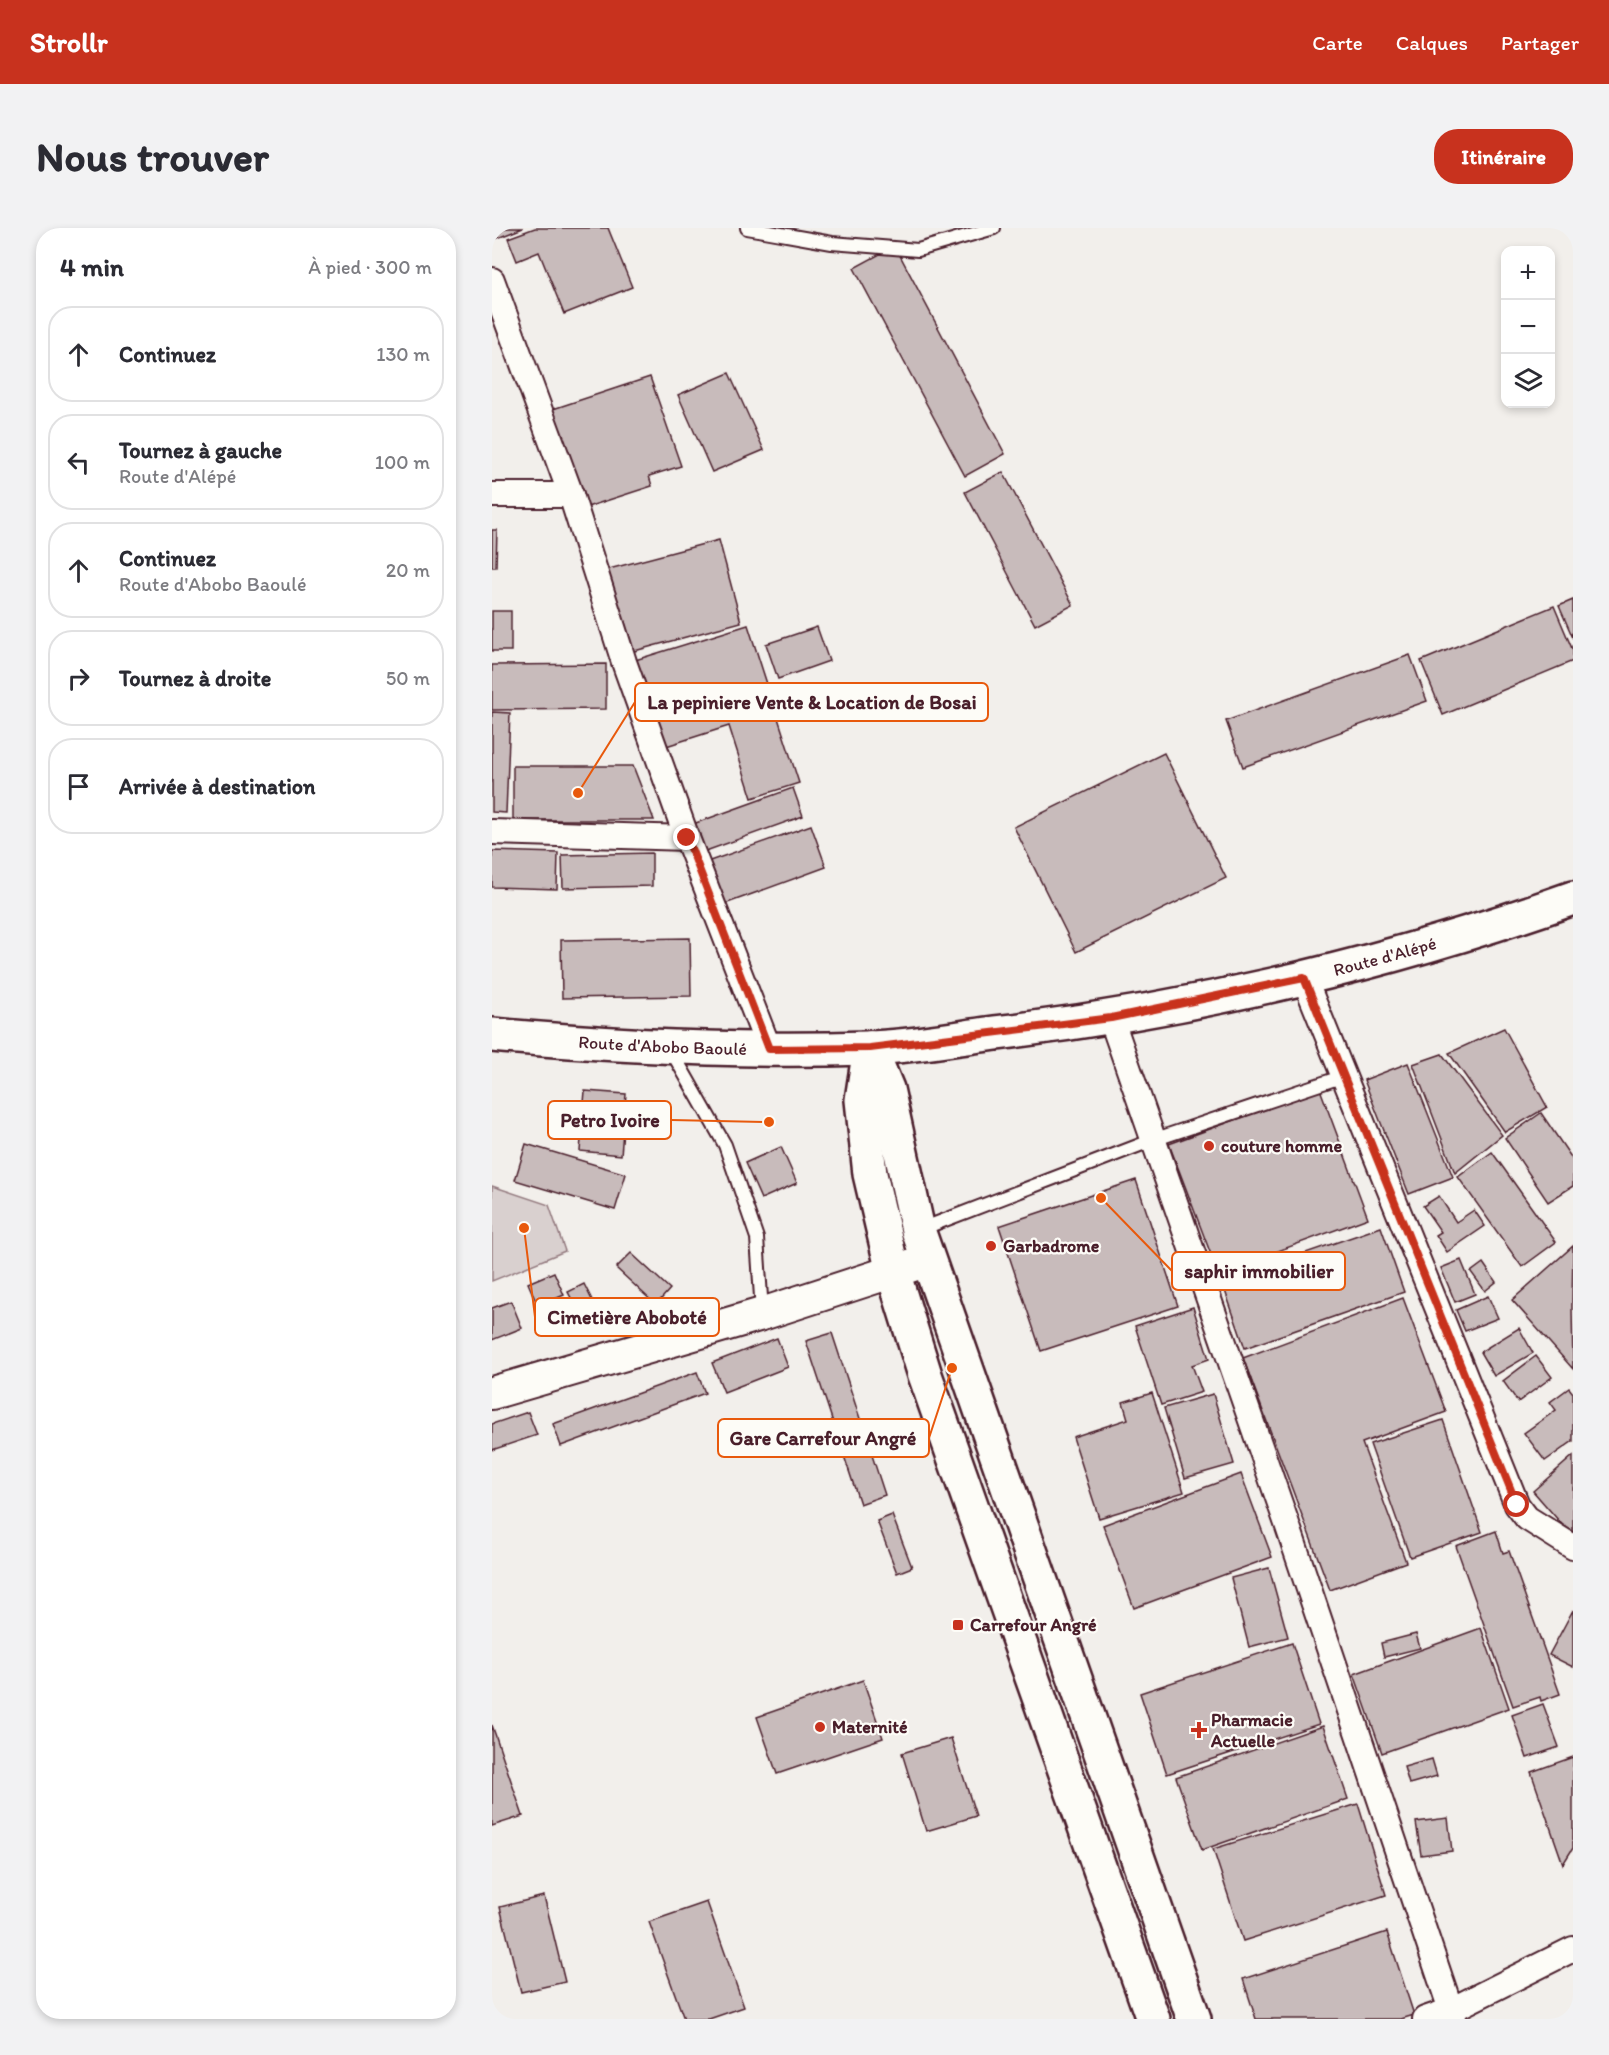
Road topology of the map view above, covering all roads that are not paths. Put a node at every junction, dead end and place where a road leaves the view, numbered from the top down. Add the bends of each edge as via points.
1 (747, 228) edge
2 (994, 228) edge
3 (492, 280) edge
4 (492, 495) edge
5 (571, 495) junction
6 (492, 832) edge
7 (687, 838) junction
8 (1573, 898) edge
9 (1304, 978) junction
10 (1111, 1018) junction
11 (492, 1035) edge
12 (669, 1045) junction
13 (870, 1048) junction
14 (769, 1049) junction
15 (1344, 1076) junction
16 (1153, 1140) junction
17 (923, 1245) junction
18 (893, 1272) junction
19 (762, 1314) junction
20 (492, 1393) edge
21 (1573, 1547) edge
22 (1573, 1949) edge
23 (1453, 2014) edge
24 (1153, 2019) edge
25 (1194, 2019) edge
26 (1425, 2019) edge

1 - 2 lane via 832,243 918,250
3 - 5 street
4 - 5 street
5 - 7 street via 624,662
6 - 7 street
7 - 14 street
8 - 9 main road, Route d'Alépé via 1482,930
9 - 10 main road, Route d'Alépé
9 - 15 street
10 - 13 main road, Route d'Alépé
10 - 16 street
11 - 12 main road, Route d'Abobo Baoulé
12 - 14 main road, Route d'Abobo Baoulé
12 - 19 lane via 724,1145 757,1238
13 - 14 main road, Route d'Abobo Baoulé
13 - 17 main road via 887,1089
13 - 18 main road via 862,1100 870,1174
15 - 16 lane
15 - 21 street via 1517,1505 1527,1518
16 - 17 lane
16 - 23 street
17 - 18 street
17 - 25 main road
18 - 19 street
18 - 24 main road
19 - 20 street
22 - 23 street
23 - 26 street

